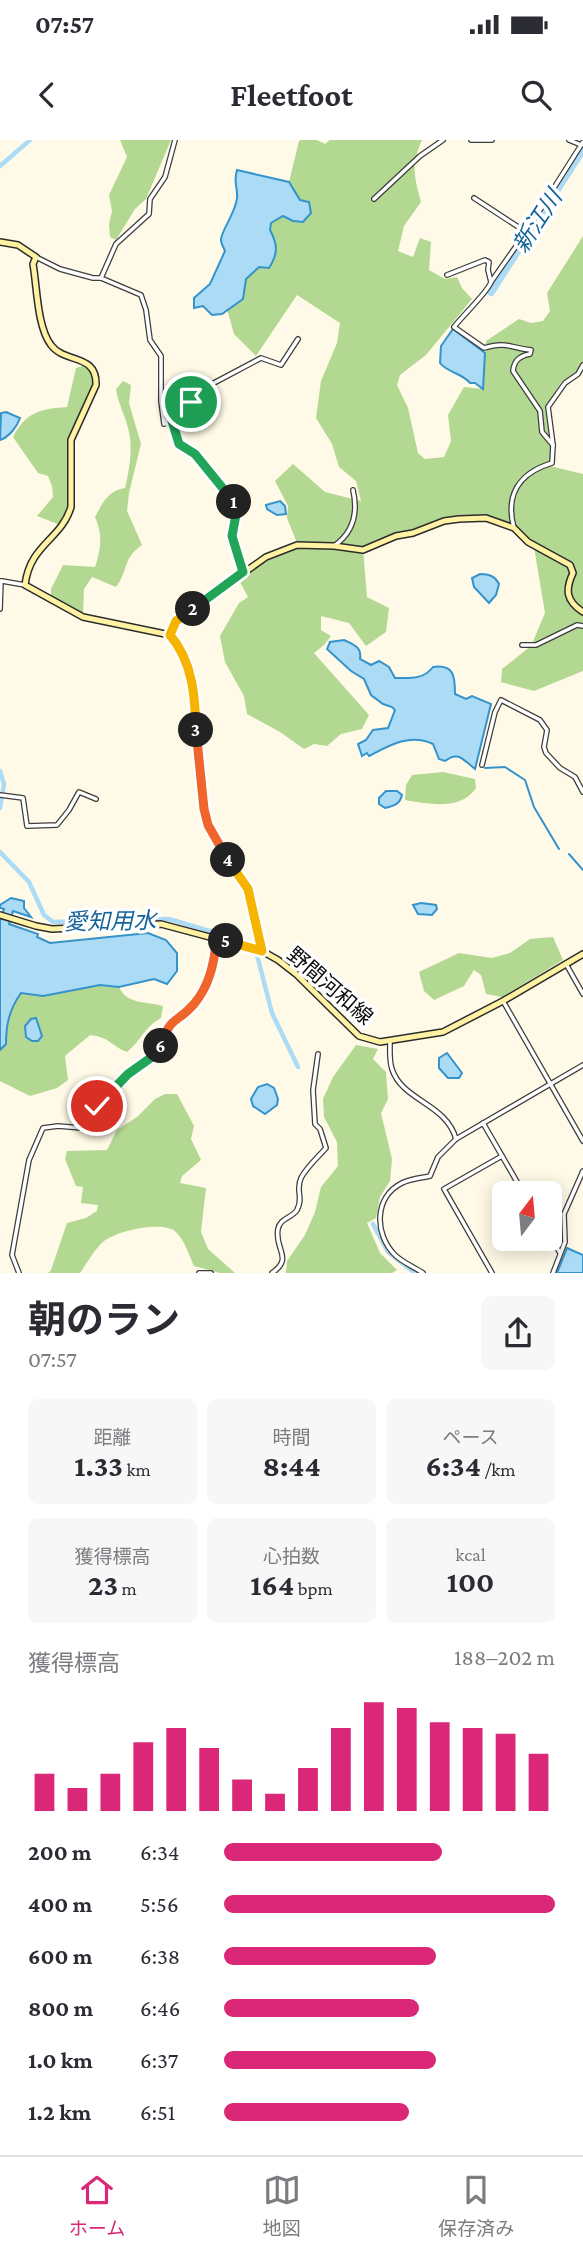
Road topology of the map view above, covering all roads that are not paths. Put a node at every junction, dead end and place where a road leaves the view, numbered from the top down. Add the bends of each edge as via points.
1 (175, 140) edge
2 (443, 140) edge
3 (471, 140) edge
4 (492, 140) edge
5 (569, 140) edge
6 (582, 144) edge
7 (474, 198) dead end
8 (374, 199) dead end
9 (526, 232) junction
10 (0, 242) edge
11 (36, 257) junction
12 (447, 275) dead end
13 (101, 278) junction
14 (491, 282) junction
15 (298, 339) dead end
16 (583, 365) edge
17 (172, 421) junction
18 (553, 445) junction
19 (353, 490) dead end
20 (514, 528) junction
21 (334, 545) junction
22 (243, 572) junction
23 (1, 580) edge
24 (25, 585) junction
25 (0, 609) edge
26 (583, 612) edge
27 (583, 626) edge
28 (170, 635) junction
29 (522, 645) dead end
30 (482, 765) dead end
31 (583, 792) edge
32 (0, 795) edge
33 (96, 799) dead end
34 (0, 915) edge
35 (217, 938) junction
36 (262, 951) junction
37 (583, 954) edge
38 (566, 964) junction
39 (583, 994) edge
40 (503, 1001) junction
41 (390, 1041) junction
42 (318, 1054) dead end
43 (583, 1065) edge
44 (551, 1085) junction
45 (483, 1123) junction
46 (456, 1139) junction
47 (583, 1141) edge
48 (502, 1156) junction
49 (583, 1171) edge
50 (516, 1181) edge
51 (560, 1253) joint
52 (19, 1273) edge
53 (199, 1273) edge
54 (211, 1273) edge
55 (272, 1273) edge
56 (423, 1273) edge
57 (492, 1273) edge
58 (553, 1273) edge

1 - 13 street via 164,177 150,200 149,214 116,244
2 - 8 street
3 - 4 street
5 - 6 street
6 - 9 street
7 - 9 street
9 - 14 street
10 - 11 main road via 18,245
11 - 13 street via 60,269
11 - 24 main road via 33,264 44,333 59,352 89,364 96,385 71,440 71,508 34,555
12 - 14 street via 485,260
13 - 17 street via 141,295 150,340 161,356 164,424
14 - 18 street via 454,327 484,348 511,344 531,351 520,356 513,371 540,411 542,432
15 - 17 street via 281,365 261,358 174,408
16 - 18 street via 548,407
17 - 22 street via 179,444 195,454 238,504 232,536
18 - 20 street via 552,463 518,482 510,513
19 - 21 street via 357,508 345,538
20 - 21 main road via 486,518 458,519 363,550
20 - 26 main road via 528,542 570,565 568,597
21 - 22 main road via 297,545
22 - 28 main road via 176,621
23 - 24 street
23 - 25 street
24 - 28 main road via 83,617
27 - 29 street via 536,645
28 - 36 street via 195,690 197,750 208,825 248,889
30 - 31 street via 501,700 540,720 547,730 546,752 575,777
32 - 33 street via 23,798 24,821 32,827 57,825 79,792
34 - 35 main road, 野間河和線 via 36,926 68,929 161,924
35 - 36 main road, 野間河和線
35 - 52 street via 209,982 192,1006 170,1023 159,1052 128,1074 82,1128 43,1128 29,1160 12,1255
36 - 41 main road, 野間河和線 via 296,974 359,1036
37 - 38 main road, 野間河和線
38 - 39 street
38 - 40 main road, 野間河和線
40 - 41 main road, 野間河和線 via 443,1032
40 - 44 street
41 - 46 street via 392,1069 407,1091 453,1126
42 - 55 street via 313,1105 315,1124 326,1148 301,1177 301,1200 295,1213 278,1227 283,1261
43 - 44 street
44 - 45 street
44 - 47 street
45 - 46 street
45 - 48 street
46 - 56 street via 438,1157 430,1176 402,1183 382,1206 379,1219 385,1240 395,1255
48 - 50 street
48 - 57 street via 444,1189
49 - 51 street via 564,1214 565,1242
51 - 58 street
53 - 54 street

